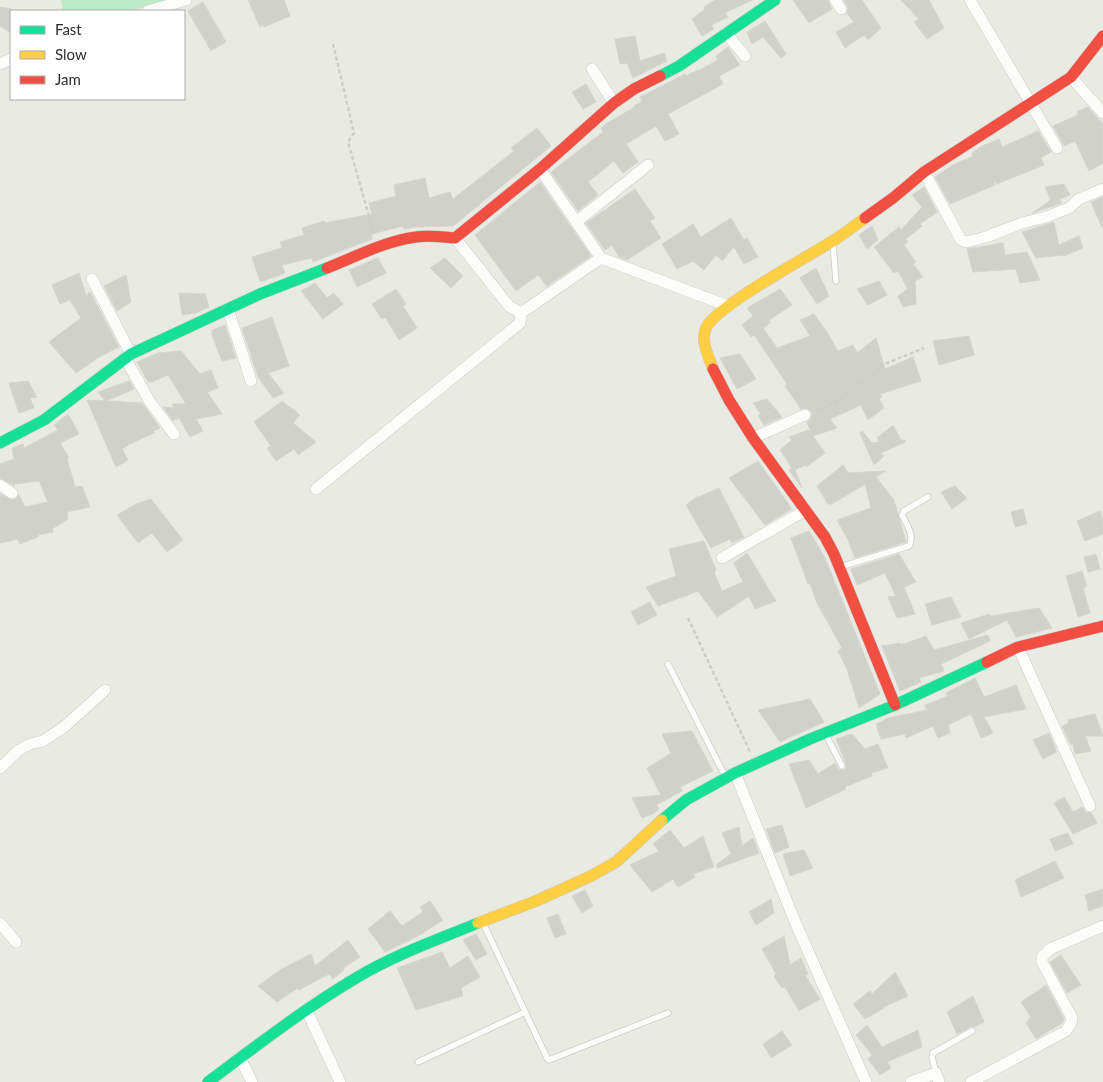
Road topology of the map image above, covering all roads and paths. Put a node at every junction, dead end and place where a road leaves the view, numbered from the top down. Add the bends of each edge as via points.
1 (186, 0) edge
2 (775, 0) edge
3 (970, 0) edge
4 (151, 10) edge
5 (726, 33) junction
6 (1103, 36) edge
7 (333, 44) dead end
8 (745, 56) dead end
9 (592, 69) dead end
10 (1071, 78) junction
11 (614, 103) junction
12 (1031, 103) junction
13 (1102, 108) edge
14 (1057, 148) dead end
15 (648, 165) dead end
16 (540, 169) junction
17 (924, 172) junction
18 (1103, 189) edge
19 (576, 222) junction
20 (455, 238) junction
21 (833, 242) junction
22 (378, 247) junction
23 (601, 258) junction
24 (92, 278) dead end
25 (836, 282) dead end
26 (728, 306) junction
27 (228, 309) junction
28 (521, 313) junction
29 (924, 348) dead end
30 (128, 356) junction
31 (251, 381) dead end
32 (805, 415) joint
33 (174, 434) dead end
34 (753, 438) junction
35 (0, 443) edge
36 (0, 485) edge
37 (316, 490) dead end
38 (12, 493) dead end
39 (928, 497) dead end
40 (806, 510) junction
41 (722, 558) dead end
42 (840, 567) junction
43 (688, 618) dead end
44 (1103, 626) edge
45 (1018, 647) junction
46 (668, 664) dead end
47 (105, 690) dead end
48 (895, 705) junction
49 (825, 733) junction
50 (756, 765) junction
51 (842, 766) dead end
52 (0, 768) edge
53 (730, 775) junction
54 (1090, 806) dead end
55 (482, 921) junction
56 (0, 923) edge
57 (1103, 926) edge
58 (16, 942) dead end
59 (307, 1011) junction
60 (525, 1012) junction
61 (668, 1013) dead end
62 (972, 1031) dead end
63 (240, 1058) junction
64 (418, 1062) dead end
65 (938, 1078) edge
66 (208, 1082) edge
67 (252, 1082) edge
68 (340, 1082) edge
69 (866, 1082) edge
70 (911, 1082) edge
71 (971, 1082) edge

1 - 4 street
2 - 5 street
3 - 12 street
5 - 8 street
5 - 11 street via 679,66
6 - 10 street
7 - 22 path via 354,133 348,142
9 - 11 street
10 - 12 street
10 - 13 street
11 - 16 street
12 - 14 street
12 - 17 street
15 - 19 street
16 - 19 street
16 - 20 street
17 - 18 street via 961,240 966,242 1046,217
17 - 21 street
19 - 23 street
20 - 22 street via 416,237
20 - 28 street via 509,306
21 - 25 lane
21 - 26 street
22 - 27 street
23 - 26 street
23 - 28 street
24 - 30 street
26 - 34 street via 706,327 705,346 718,379
27 - 30 street
27 - 31 street
28 - 37 street via 520,323
29 - 32 path via 887,363 838,400
30 - 33 street via 150,402
30 - 35 street via 44,420
32 - 34 street
34 - 40 street
36 - 38 street
39 - 42 lane via 902,515 911,535 912,541 908,546
40 - 41 street
40 - 42 street
42 - 48 street
43 - 50 path
44 - 45 street
45 - 48 street
45 - 54 street
46 - 53 lane
47 - 52 street via 64,727 43,741 19,750
48 - 49 street
49 - 50 street
49 - 51 lane
50 - 53 street
53 - 55 street via 686,800 616,862 536,902
53 - 69 street
55 - 59 street via 404,953 356,978
55 - 60 lane
56 - 58 street
57 - 71 street via 1050,949 1042,957 1072,1018 1066,1031
59 - 63 street
59 - 68 street
60 - 61 lane via 547,1058 551,1060
60 - 64 lane
62 - 65 lane via 933,1053
63 - 66 street
63 - 67 street
65 - 70 street

